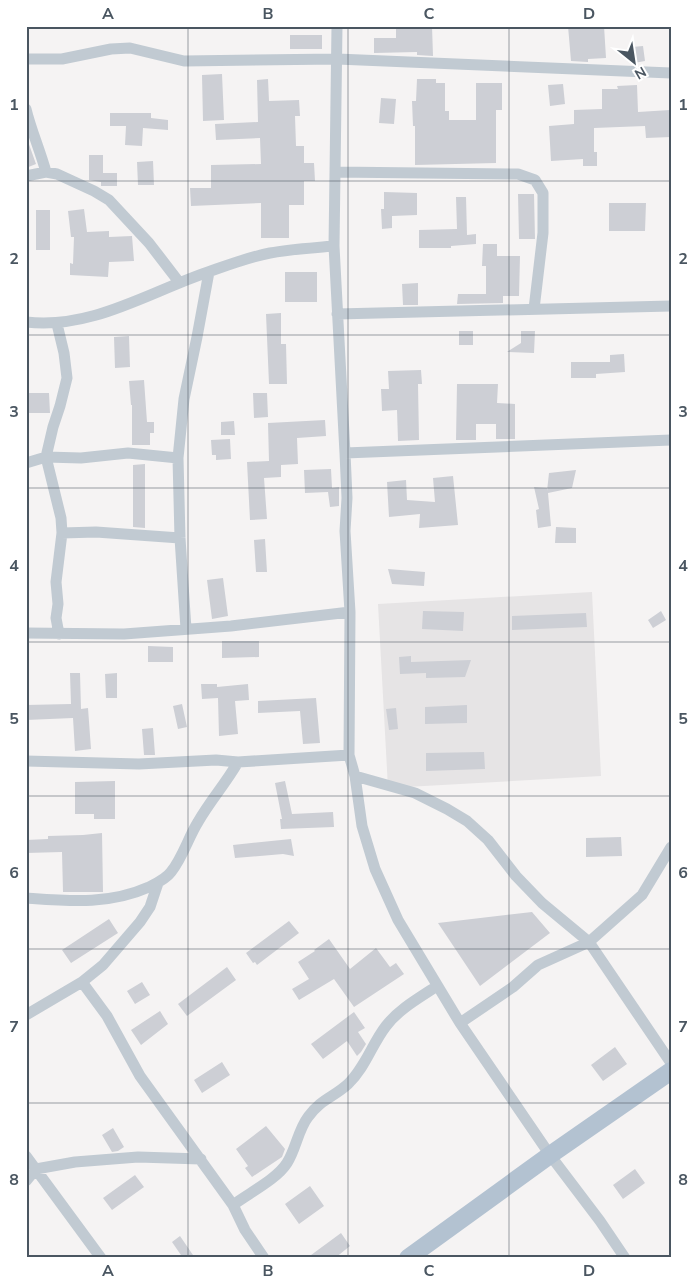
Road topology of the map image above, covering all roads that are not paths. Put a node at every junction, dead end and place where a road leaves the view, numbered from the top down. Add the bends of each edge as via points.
1 (337, 26) edge
2 (26, 59) edge
3 (337, 59) junction
4 (671, 73) edge
5 (26, 109) edge
6 (46, 172) junction
7 (335, 172) junction
8 (26, 176) edge
9 (334, 246) junction
10 (209, 272) junction
11 (179, 282) junction
12 (671, 306) edge
13 (534, 309) junction
14 (337, 314) junction
15 (26, 322) edge
16 (57, 324) junction
17 (671, 440) edge
18 (345, 453) junction
19 (46, 457) junction
20 (178, 458) junction
21 (26, 463) edge
22 (62, 533) junction
23 (180, 538) junction
24 (350, 612) junction
25 (186, 629) junction
26 (26, 633) edge
27 (59, 634) junction
28 (349, 755) junction
29 (26, 761) edge
30 (238, 762) junction
31 (355, 776) junction
32 (671, 847) edge
33 (158, 883) junction
34 (26, 898) edge
35 (589, 942) junction
36 (82, 982) junction
37 (436, 986) junction
38 (26, 1014) edge
39 (460, 1023) junction
40 (671, 1064) edge
41 (671, 1071) edge
42 (550, 1155) junction
43 (26, 1156) edge
44 (201, 1159) junction
45 (36, 1169) junction
46 (26, 1181) edge
47 (233, 1205) junction
48 (101, 1258) edge
49 (264, 1258) edge
50 (408, 1258) edge
51 (625, 1258) edge

1 - 3 street
2 - 3 street via 62,59 112,48 130,48 184,61
3 - 4 street
3 - 7 street
5 - 6 street
6 - 8 street
6 - 11 street via 94,190 110,200
7 - 9 street
7 - 13 street via 518,174 535,180 542,193 543,233
9 - 10 street via 269,253
9 - 14 street
10 - 11 street
10 - 20 street via 184,399
11 - 16 street via 100,314
12 - 13 street
13 - 14 street
14 - 18 street
15 - 16 street
16 - 19 street via 67,378
17 - 18 street
18 - 24 street
19 - 20 street via 81,458 128,453
19 - 21 street
19 - 22 street
20 - 23 street
22 - 23 street
22 - 27 street via 56,582
23 - 25 street
24 - 25 street
24 - 28 street
25 - 27 street via 124,634
26 - 27 street
28 - 30 street
28 - 31 street
29 - 30 street
30 - 33 street via 197,824 171,873
31 - 35 street via 415,793 467,821 488,840 542,903
31 - 37 street via 362,826 375,869 398,920
32 - 35 street via 642,895
33 - 34 street via 134,894 108,900
33 - 36 street via 150,907 140,922 103,965
35 - 39 street via 538,965 513,987
35 - 40 street
36 - 38 street
36 - 44 street via 107,1016 140,1076
37 - 39 street
37 - 47 street via 401,1010 386,1026 348,1084 318,1104 306,1120 287,1164
39 - 42 street
41 - 42 main road
42 - 50 main road
42 - 51 street
43 - 45 street
44 - 45 street via 138,1157
44 - 47 street
45 - 46 street
45 - 48 street
47 - 49 street

